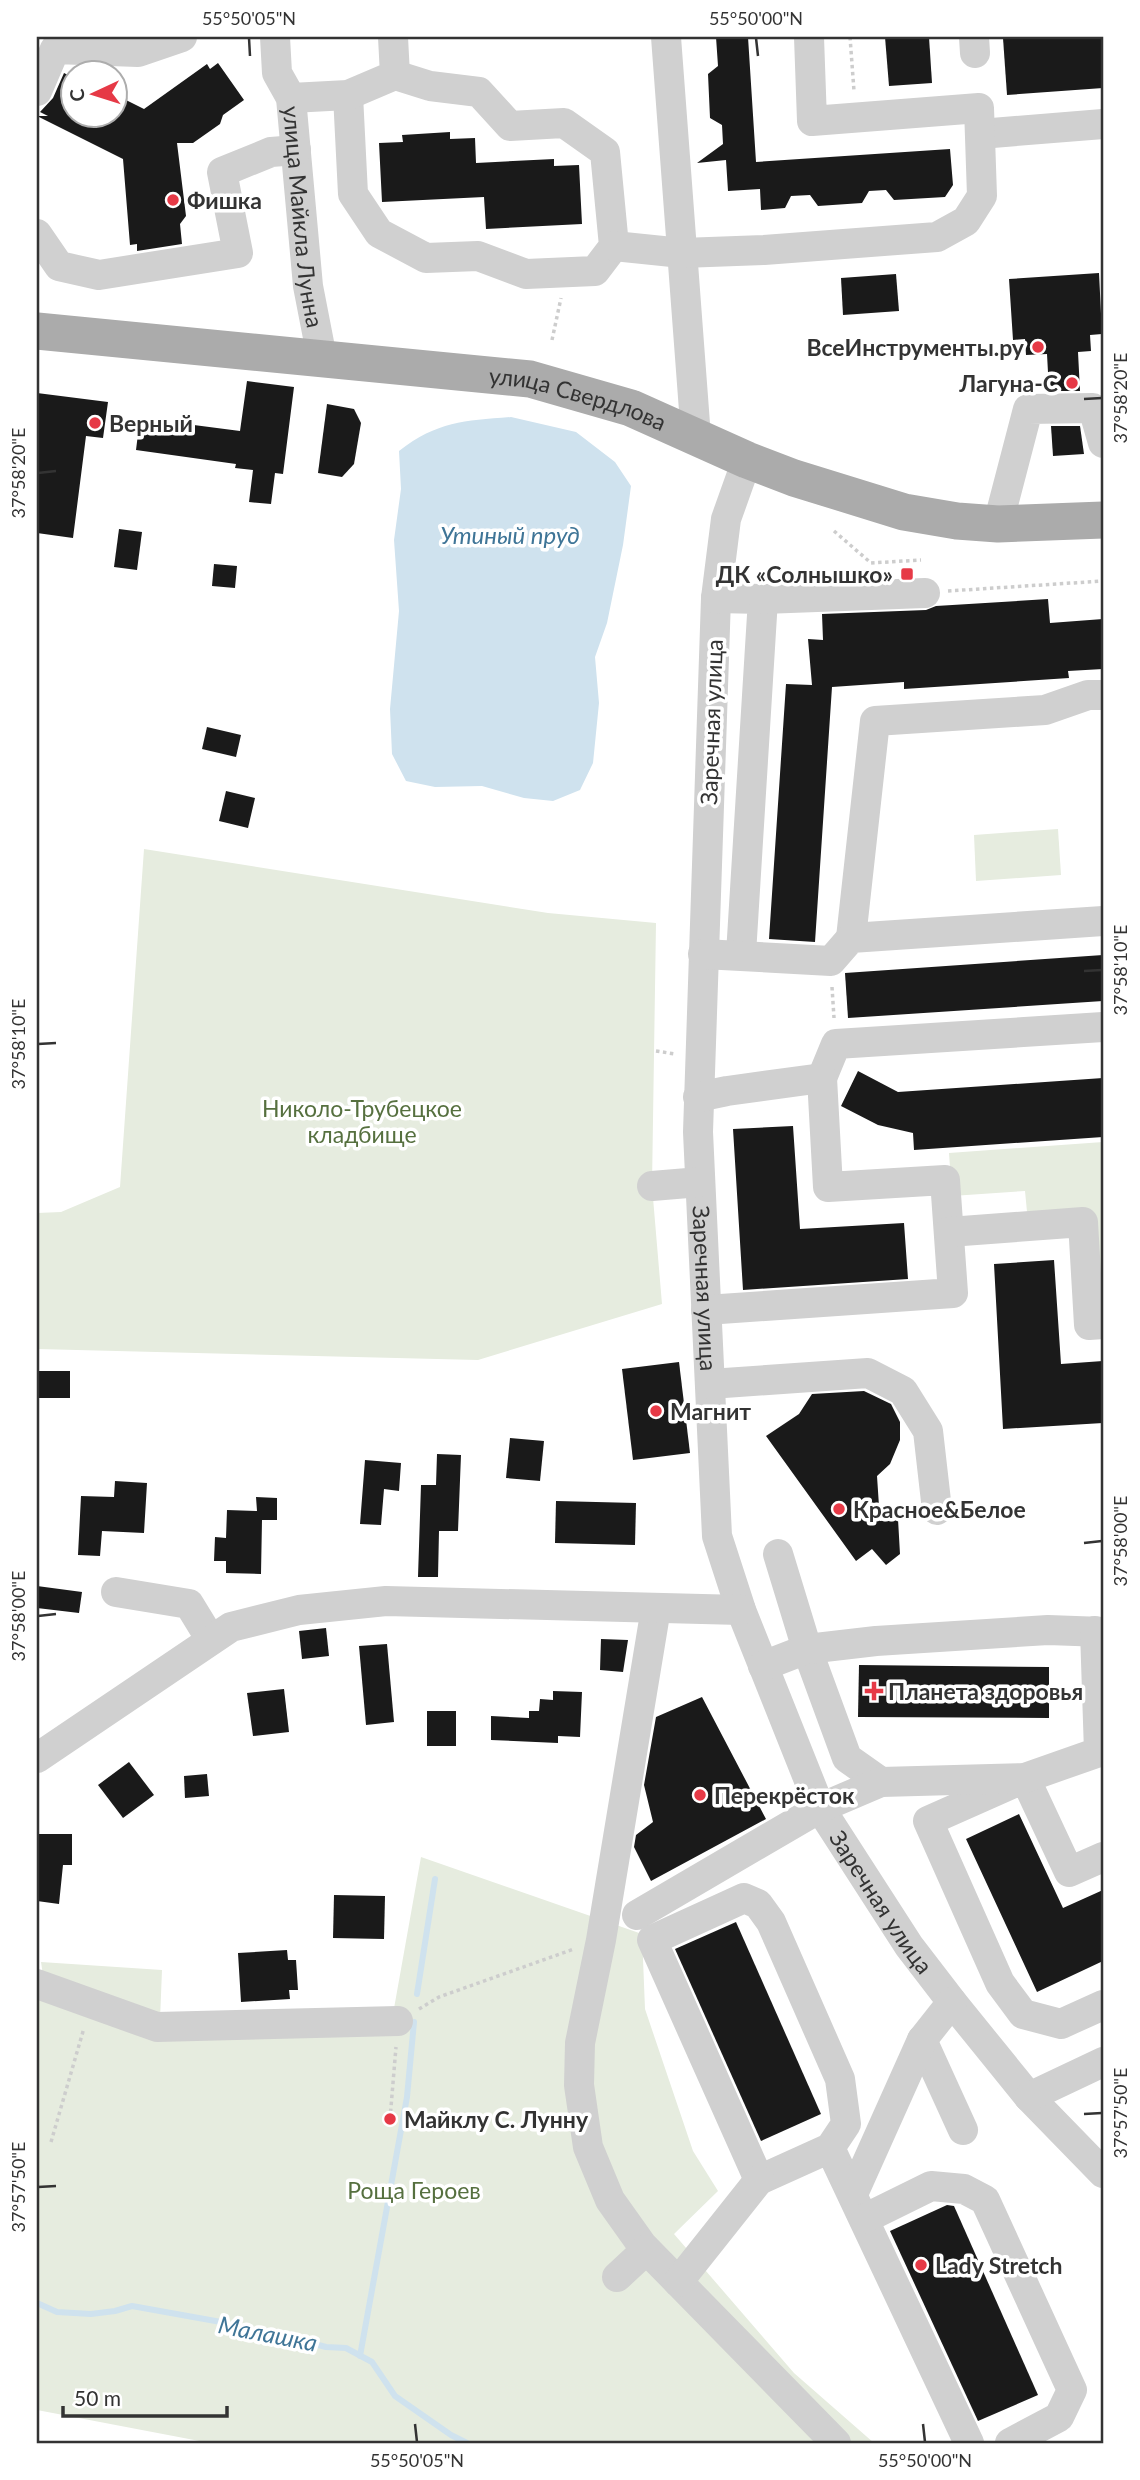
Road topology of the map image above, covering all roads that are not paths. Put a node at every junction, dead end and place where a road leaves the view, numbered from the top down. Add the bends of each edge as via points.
1 (181, 37) edge
2 (275, 37) edge
3 (393, 37) edge
4 (666, 37) edge
5 (809, 37) edge
6 (395, 75) junction
7 (37, 91) edge
8 (348, 95) junction
9 (291, 98) junction
10 (1103, 124) edge
11 (980, 134) junction
12 (296, 150) junction
13 (37, 234) edge
14 (614, 246) junction
15 (682, 253) junction
16 (37, 331) edge
17 (322, 358) junction
18 (696, 437) junction
19 (1103, 443) edge
20 (747, 460) junction
21 (1103, 520) edge
22 (998, 524) junction
23 (925, 593) road end
24 (716, 598) junction
25 (763, 599) junction
26 (1103, 695) edge
27 (1103, 921) edge
28 (851, 938) junction
29 (703, 954) junction
30 (741, 954) junction
31 (1103, 1027) edge
32 (822, 1078) junction
33 (698, 1097) junction
34 (700, 1182) junction
35 (652, 1186) dead end
36 (949, 1232) junction
37 (706, 1310) junction
38 (1103, 1324) edge
39 (710, 1384) junction
40 (937, 1510) dead end
41 (778, 1554) dead end
42 (116, 1592) dead end
43 (656, 1608) junction
44 (741, 1611) junction
45 (1099, 1631) edge
46 (211, 1640) junction
47 (807, 1649) junction
48 (763, 1666) junction
49 (37, 1758) edge
50 (1025, 1778) junction
51 (881, 1782) junction
52 (820, 1808) junction
53 (1103, 1857) edge
54 (637, 1915) dead end
55 (37, 1984) edge
56 (952, 2002) junction
57 (1103, 2005) edge
58 (410, 2015) road end
59 (922, 2040) junction
60 (1103, 2062) edge
61 (1029, 2097) junction
62 (963, 2130) dead end
63 (830, 2148) junction
64 (1103, 2173) edge
65 (759, 2180) junction
66 (858, 2206) junction
67 (646, 2250) junction
68 (617, 2277) dead end
69 (678, 2282) junction
70 (836, 2443) edge
71 (969, 2443) edge
72 (1010, 2443) edge

1 - 7 street via 138,52 55,48
2 - 9 street, улица Майкла Лунна via 277,73
3 - 6 street
4 - 15 street
5 - 11 street via 812,121 979,108
6 - 8 street
6 - 14 street via 430,86 479,92 510,126 564,123 605,152
8 - 9 street
8 - 14 street via 353,194 379,233 426,258 478,256 526,274 595,271
9 - 12 street, улица Майкла Лунна
10 - 11 street
11 - 15 street via 982,196 966,222 937,237
12 - 13 street via 271,152 222,172 238,253 99,275 59,266
12 - 17 street, улица Майкла Лунна via 309,286
14 - 15 street
15 - 18 street
16 - 17 main road, улица Свердлова
17 - 18 main road, улица Свердлова via 530,379 631,408
18 - 20 main road, улица Свердлова
19 - 22 street via 1093,408 1028,409
20 - 22 main road, улица Свердлова via 904,512
20 - 24 street, Заречная улица via 726,519
21 - 22 main road, улица Свердлова
23 - 25 street
24 - 25 street
24 - 29 street, Заречная улица
25 - 30 street
26 - 28 street via 1088,695 1045,710 875,721
27 - 28 street
28 - 30 street via 831,961
29 - 30 street
29 - 33 street, Заречная улица
31 - 32 street via 836,1044
32 - 33 street
32 - 36 street via 828,1187 945,1180
33 - 34 street, Заречная улица
34 - 35 street
34 - 37 street, Заречная улица
36 - 37 street via 953,1293
36 - 38 street via 1083,1222 1089,1325
37 - 39 street, Заречная улица
39 - 40 street via 868,1373 903,1391 928,1431
39 - 44 street, Заречная улица via 717,1536
41 - 47 street
42 - 46 street via 189,1604
43 - 44 street
43 - 46 street via 386,1601 299,1610 231,1627
43 - 67 street via 580,2043 579,2085 588,2147 610,2200
44 - 48 street, Заречная улица
45 - 47 street via 876,1641
45 - 50 street via 1099,1752
46 - 49 street
47 - 48 street
47 - 51 street via 847,1758
48 - 52 street, Заречная улица
50 - 51 street
50 - 53 street via 1069,1872
50 - 57 street via 928,1821 1000,1983 1023,2014 1061,2024
51 - 52 street
52 - 54 street
52 - 56 street, Заречная улица via 909,1946
55 - 58 street via 158,2027
56 - 59 street
56 - 61 street, Заречная улица
59 - 62 street
59 - 66 street
60 - 61 street
61 - 64 street, Заречная улица
63 - 65 street
63 - 65 street via 846,2124 840,2079 771,1922 758,1904 744,1898 652,1940
63 - 66 street
65 - 69 street
66 - 71 street
66 - 72 street via 930,2186 964,2189 985,2200 1072,2390 1059,2417
67 - 68 street
67 - 69 street
69 - 70 street

